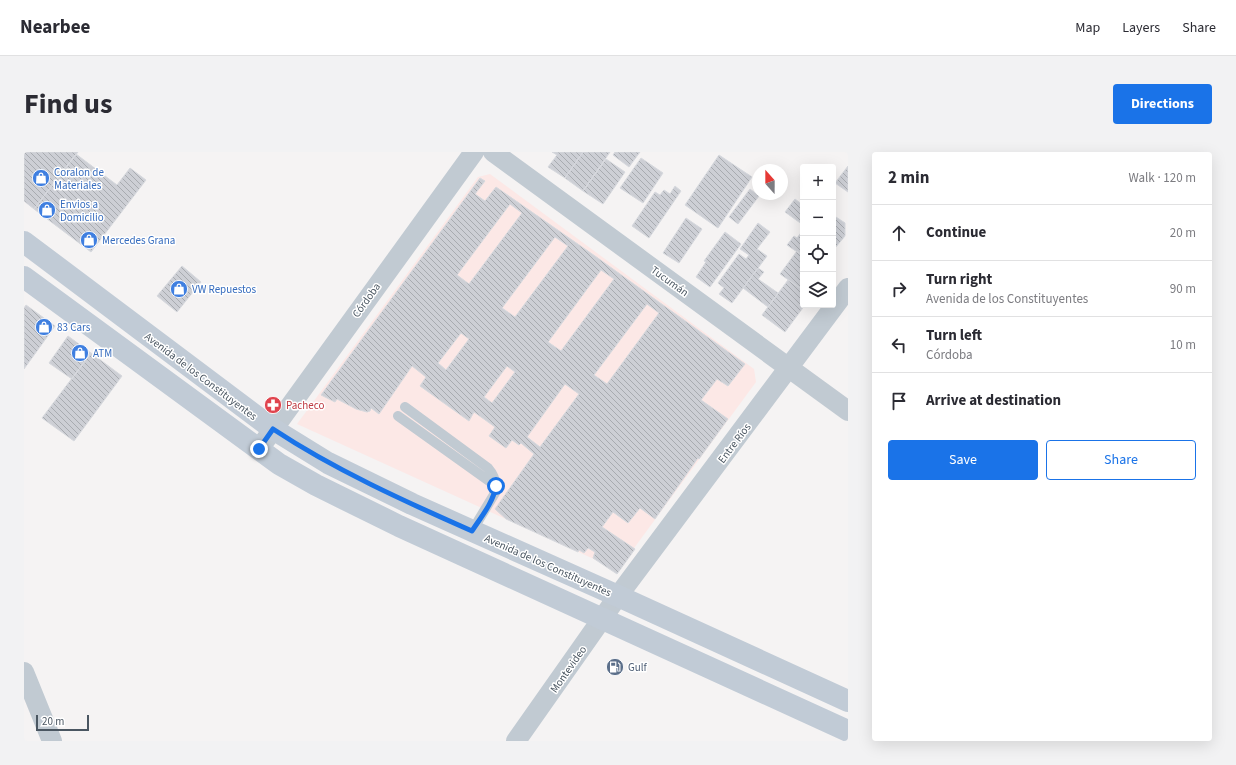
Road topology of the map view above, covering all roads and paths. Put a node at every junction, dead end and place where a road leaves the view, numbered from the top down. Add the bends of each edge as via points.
1 (474, 152) edge
2 (493, 152) edge
3 (24, 242) edge
4 (24, 277) edge
5 (848, 288) edge
6 (790, 368) junction
7 (405, 407) dead end
8 (848, 411) edge
9 (398, 416) dead end
10 (273, 429) junction
11 (259, 449) junction
12 (496, 486) junction
13 (472, 531) junction
14 (618, 596) junction
15 (603, 619) junction
16 (24, 672) edge
17 (848, 701) edge
18 (848, 731) edge
19 (52, 741) edge
20 (516, 741) edge

1 - 10 street, Córdoba
2 - 6 street, Tucumán
3 - 10 main road, Avenida de los Constituyentes
4 - 11 main road
5 - 6 street, Entre Ríos
6 - 8 street, Tucumán
6 - 14 street, Entre Ríos
7 - 12 lane via 488,468 494,475
9 - 12 lane
10 - 11 street, Córdoba
10 - 13 main road, Avenida de los Constituyentes via 328,463
11 - 15 main road via 316,486
12 - 13 lane via 490,503
13 - 14 main road, Avenida de los Constituyentes
14 - 15 street, Montevideo
14 - 17 main road, Avenida de los Constituyentes
15 - 18 main road
15 - 20 street, Montevideo
16 - 19 street

